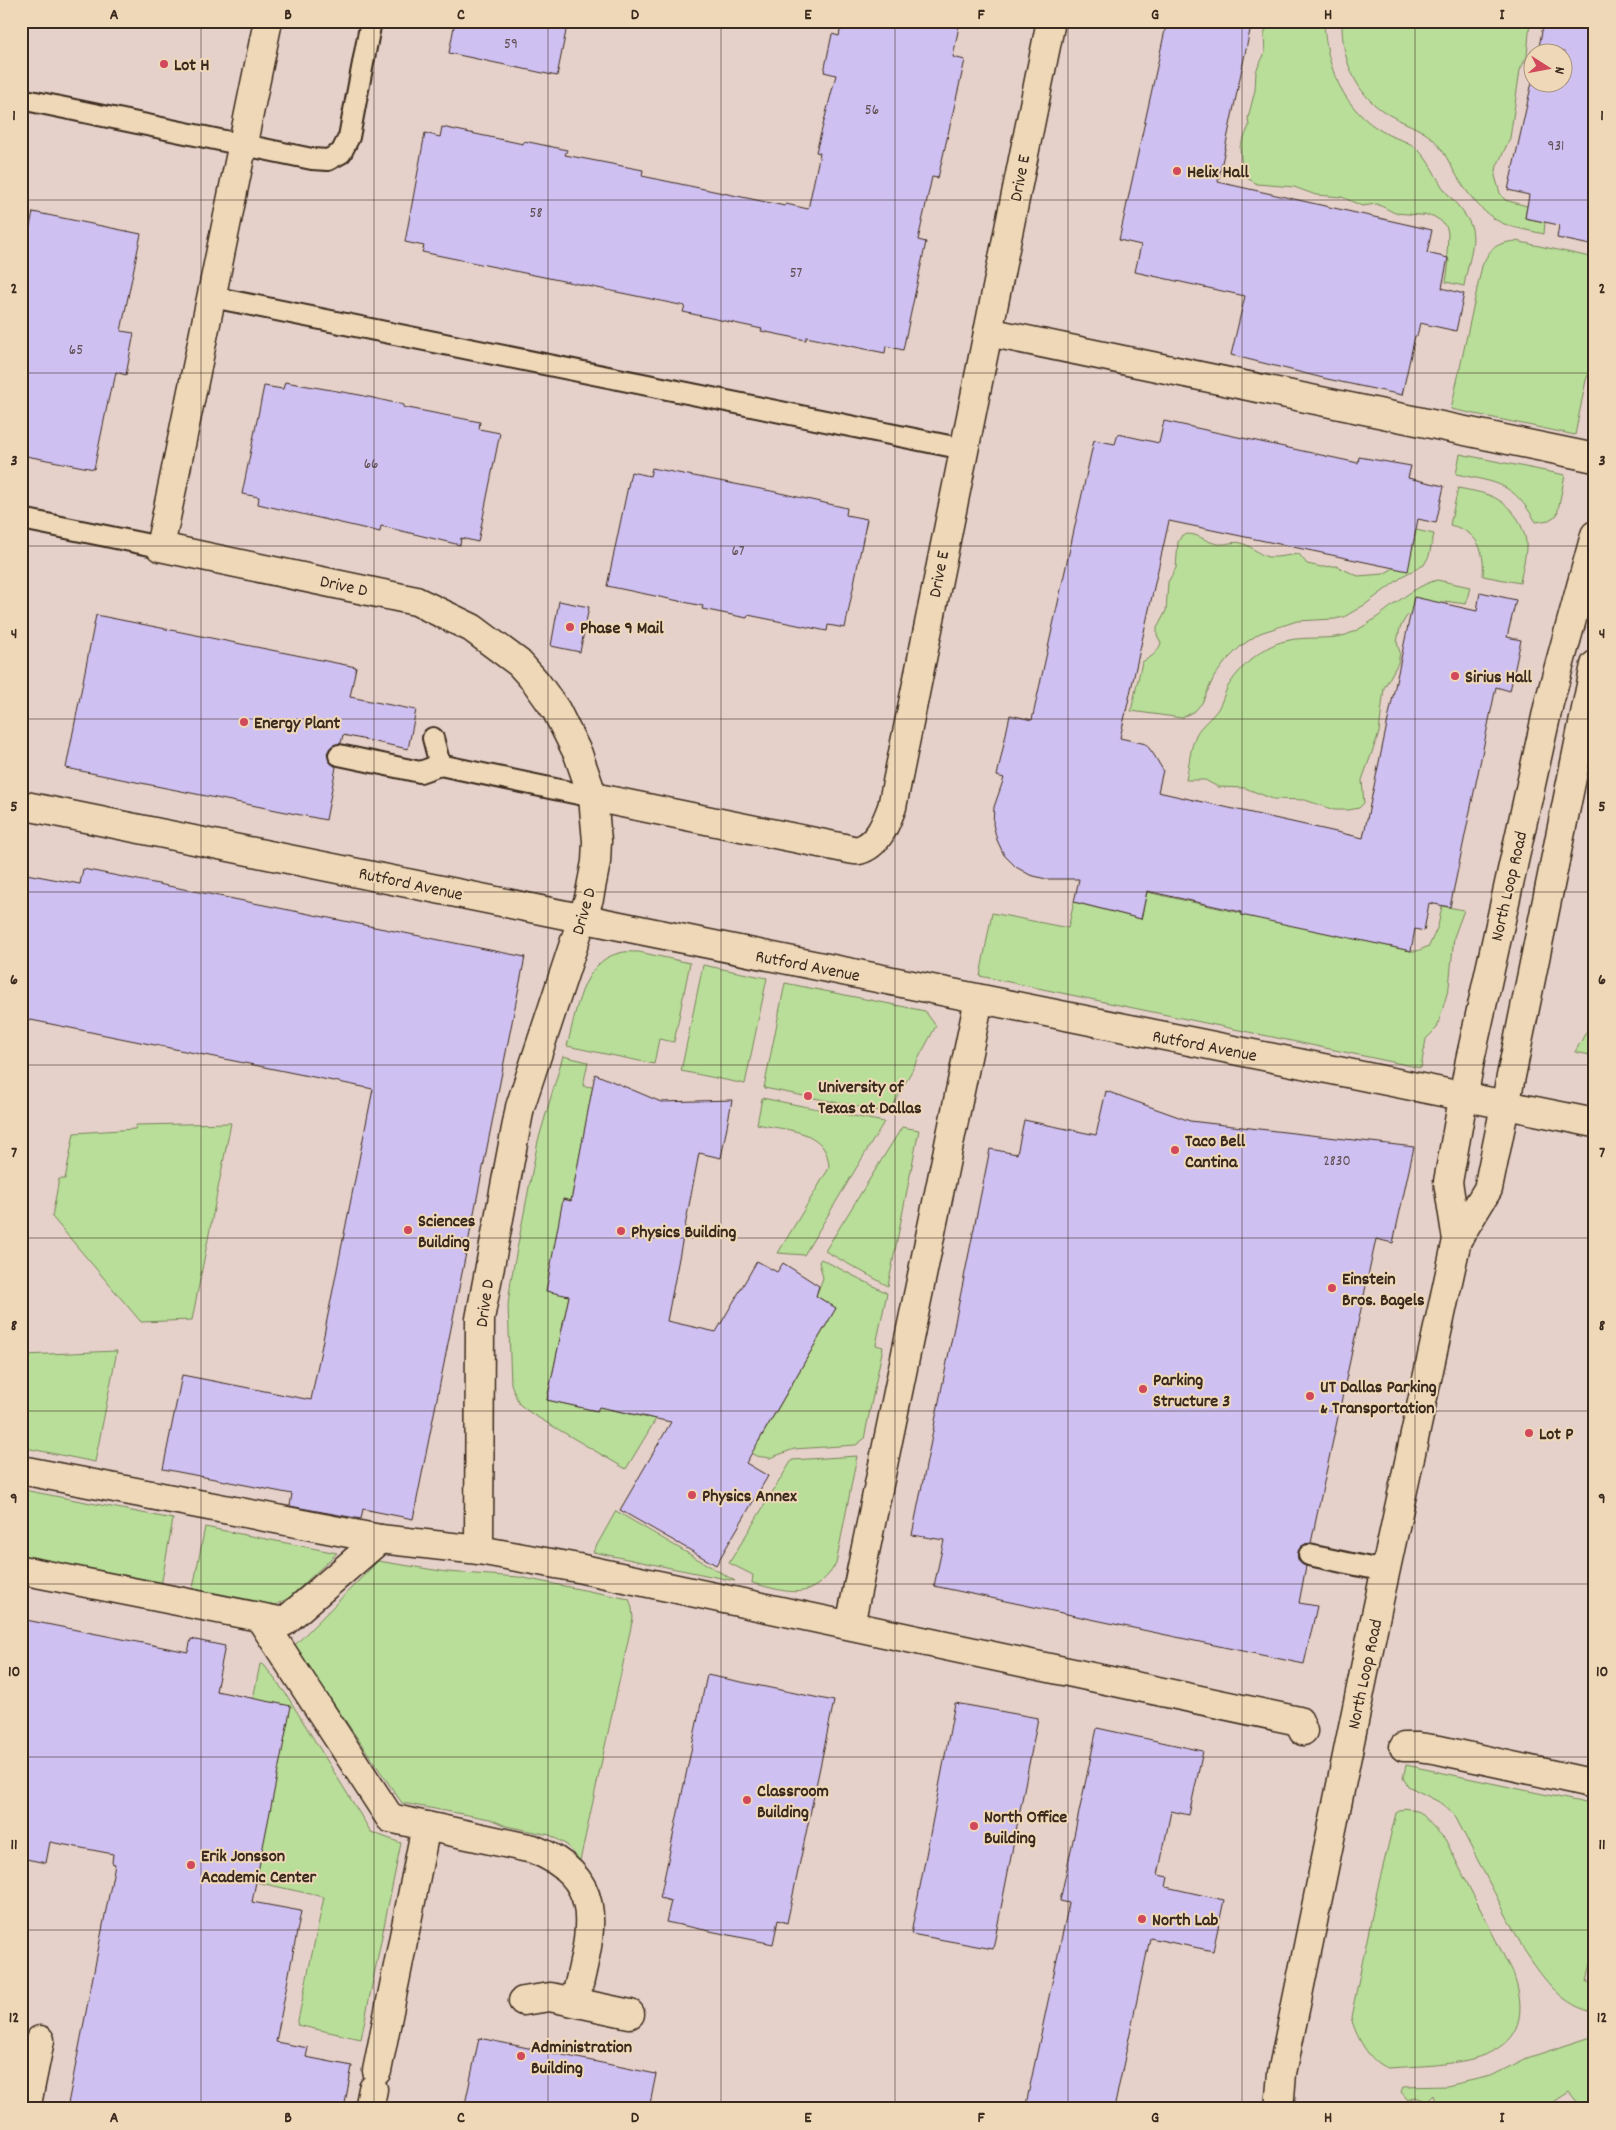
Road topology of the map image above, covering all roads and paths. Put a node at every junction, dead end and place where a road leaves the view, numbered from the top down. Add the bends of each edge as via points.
1 (268, 21) edge
2 (371, 21) edge
3 (1051, 21) edge
4 (21, 99) edge
5 (242, 146) junction
6 (212, 297) junction
7 (988, 332) junction
8 (964, 449) junction
9 (1595, 458) edge
10 (22, 519) edge
11 (1595, 535) edge
12 (160, 547) junction
13 (1595, 665) edge
14 (432, 738) dead end
15 (339, 755) dead end
16 (440, 765) junction
17 (593, 797) junction
18 (21, 805) edge
19 (582, 918) junction
20 (979, 998) junction
21 (1462, 1096) junction
22 (1505, 1105) junction
23 (1595, 1123) edge
24 (1457, 1240) junction
25 (21, 1470) edge
26 (380, 1539) junction
27 (479, 1550) junction
28 (1309, 1555) dead end
29 (21, 1570) edge
30 (1386, 1571) junction
31 (260, 1618) junction
32 (850, 1625) junction
33 (1303, 1731) dead end
34 (1404, 1747) dead end
35 (1595, 1784) edge
36 (426, 1826) junction
37 (523, 2001) dead end
38 (575, 2002) junction
39 (630, 2014) dead end
40 (40, 2040) dead end
41 (373, 2090) edge
42 (26, 2109) edge
43 (1279, 2109) edge

1 - 5 street
2 - 5 lane via 349,137 340,153 328,160 312,159
3 - 7 street, Drive E
4 - 5 lane
5 - 6 street
6 - 8 lane
6 - 12 street
7 - 8 street, Drive E
7 - 9 street
8 - 17 street, Drive E via 892,807 884,829 872,842 859,850 844,848
10 - 12 lane
11 - 21 street, North Loop Road via 1549,704
12 - 17 street, Drive D via 416,601 472,628 519,663 536,682 556,710 578,754
13 - 22 street, North Loop Road
14 - 16 lane
15 - 16 lane via 420,772
16 - 17 lane
17 - 19 street, Drive D via 596,862
18 - 19 street, Rutford Avenue
19 - 20 street, Rutford Avenue
19 - 27 street, Drive D via 520,1107 480,1319
20 - 21 street, Rutford Avenue
20 - 32 street
21 - 22 street, Rutford Avenue
21 - 24 street, North Loop Road via 1448,1182
22 - 23 street, Rutford Avenue
22 - 24 street, North Loop Road via 1488,1189
24 - 30 street, North Loop Road
25 - 26 street
26 - 27 street
26 - 31 street via 284,1622
27 - 32 street
28 - 30 lane
29 - 31 street
30 - 43 street, North Loop Road via 1282,2073
31 - 36 street via 390,1818
32 - 33 street via 1299,1721
34 - 35 street via 1439,1750
36 - 38 street via 533,1849 549,1855 570,1870 582,1885 590,1911 589,1938
36 - 41 street
37 - 38 street via 550,1997
38 - 39 street
40 - 42 street

